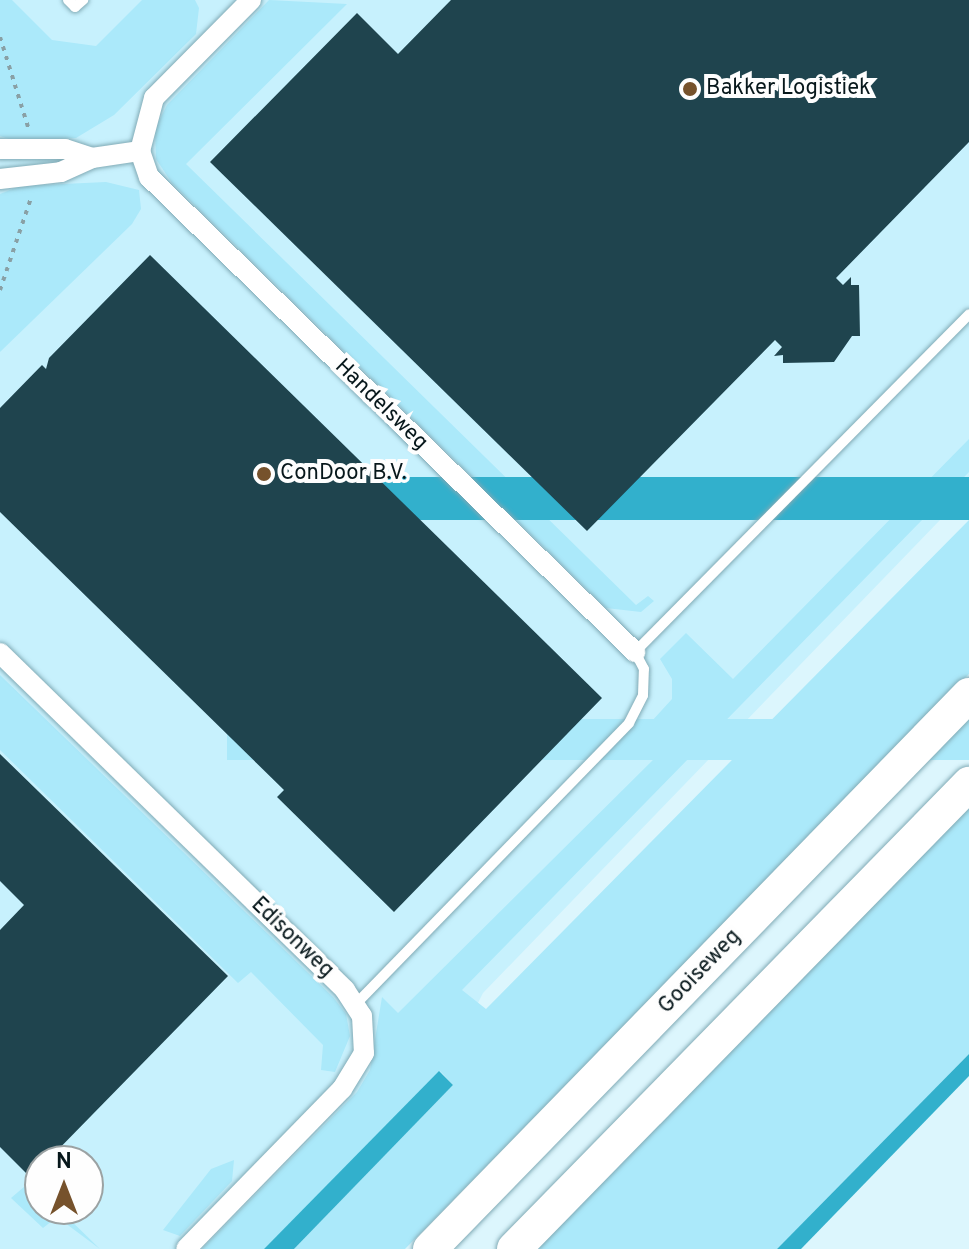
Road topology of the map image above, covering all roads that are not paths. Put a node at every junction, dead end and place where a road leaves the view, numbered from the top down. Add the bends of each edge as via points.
1 (68, 0) edge
2 (83, 0) edge
3 (251, 0) edge
4 (0, 149) edge
5 (140, 151) junction
6 (92, 158) junction
7 (0, 179) edge
8 (969, 314) edge
9 (635, 652) junction
10 (0, 653) edge
11 (969, 695) edge
12 (969, 784) edge
13 (355, 1005) junction
14 (186, 1249) edge
15 (430, 1249) edge
16 (514, 1249) edge

1 - 2 lane via 75,7
3 - 5 street via 154,98
4 - 6 street via 65,149
5 - 6 street
5 - 9 street, Handelsweg via 149,177 178,207
6 - 7 street via 61,172
8 - 9 lane
9 - 13 lane via 644,669 643,695 629,723
10 - 13 street, Edisonweg
11 - 15 highway, Gooiseweg
12 - 16 highway
13 - 14 street via 362,1016 364,1053 342,1089

